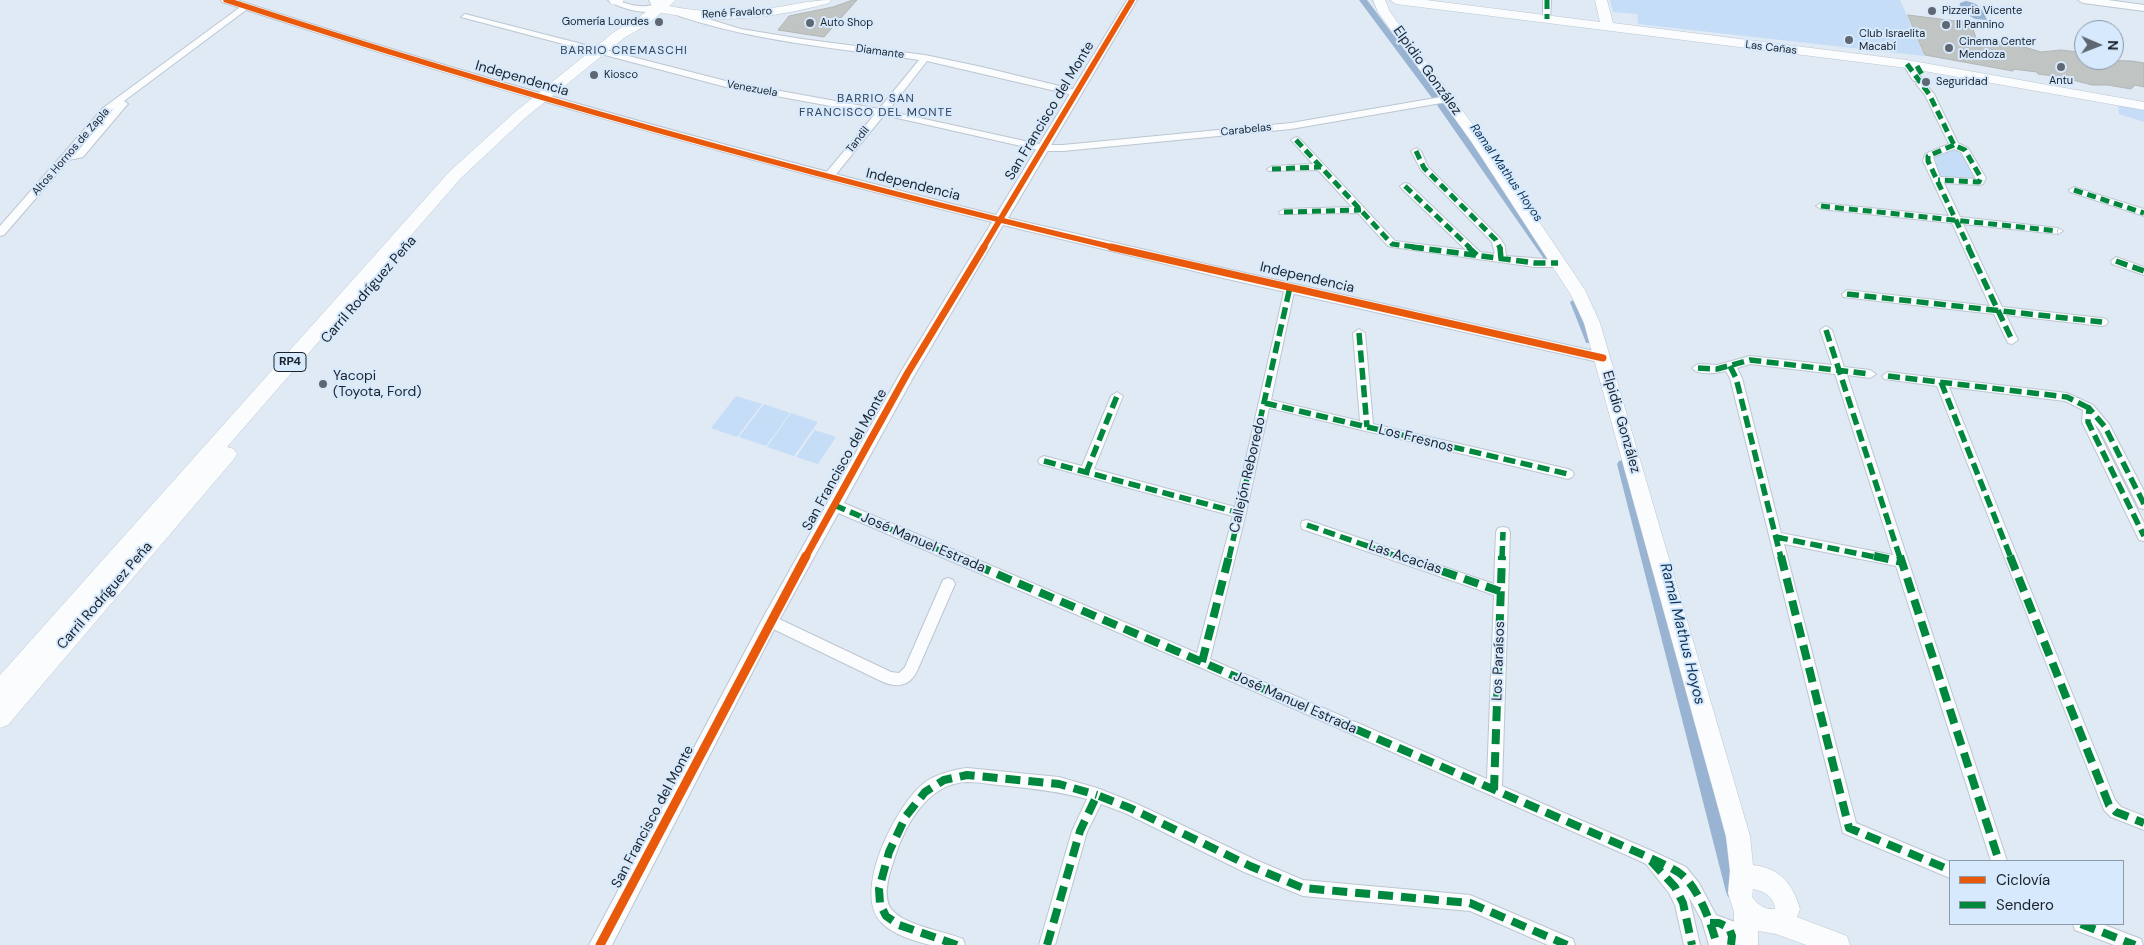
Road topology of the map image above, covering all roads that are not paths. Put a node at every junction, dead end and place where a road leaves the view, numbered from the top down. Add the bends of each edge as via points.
1 (226, 0) edge
2 (615, 0) edge
3 (825, 0) edge
4 (1132, 0) edge
5 (1379, 0) edge
6 (1396, 0) edge
7 (1547, 0) edge
8 (1601, 0) edge
9 (2083, 0) edge
10 (661, 3) edge
11 (251, 8) junction
12 (2144, 8) edge
13 (682, 14) junction
14 (465, 18) dead end
15 (1547, 19) junction
16 (1608, 28) junction
17 (603, 53) junction
18 (924, 58) junction
19 (1920, 78) junction
20 (1077, 93) junction
21 (546, 99) junction
22 (1447, 99) junction
23 (2144, 106) edge
24 (881, 112) junction
25 (1296, 140) dead end
26 (1954, 145) junction
27 (1043, 148) junction
28 (1416, 151) dead end
29 (1321, 168) junction
30 (1272, 169) dead end
31 (830, 176) junction
32 (1938, 180) junction
33 (1405, 186) dead end
34 (2074, 190) dead end
35 (1821, 206) dead end
36 (1361, 210) junction
37 (1284, 212) dead end
38 (2144, 213) edge
39 (998, 220) junction
40 (1956, 220) junction
41 (2058, 231) dead end
42 (0, 233) edge
43 (1478, 256) junction
44 (1501, 259) junction
45 (2116, 261) dead end
46 (1558, 263) junction
47 (2144, 271) edge
48 (1290, 287) junction
49 (1847, 294) dead end
50 (1998, 310) junction
51 (2102, 322) dead end
52 (1826, 330) dead end
53 (1360, 333) dead end
54 (2012, 340) dead end
55 (1603, 358) junction
56 (1730, 366) junction
57 (1698, 368) dead end
58 (1840, 370) junction
59 (1870, 374) dead end
60 (1888, 376) dead end
61 (1941, 382) junction
62 (1117, 396) dead end
63 (1265, 403) junction
64 (2089, 408) junction
65 (1367, 427) junction
66 (1044, 462) dead end
67 (1086, 472) junction
68 (1568, 474) dead end
69 (2144, 504) edge
70 (834, 505) junction
71 (1240, 513) junction
72 (1307, 525) dead end
73 (1503, 532) dead end
74 (2144, 536) edge
75 (1776, 537) junction
76 (1902, 562) junction
77 (948, 584) dead end
78 (1502, 592) junction
79 (770, 621) junction
80 (1202, 662) junction
81 (0, 691) edge
82 (0, 717) edge
83 (1494, 790) junction
84 (1097, 795) junction
85 (2144, 823) edge
86 (1738, 836) junction
87 (1646, 856) junction
88 (1998, 860) edge
89 (1949, 870) edge
90 (1741, 884) junction
91 (1777, 889) junction
92 (1746, 909) junction
93 (1710, 922) junction
94 (1775, 923) junction
95 (2085, 925) edge
96 (1829, 941) edge
97 (600, 945) edge
98 (957, 945) edge
99 (1047, 945) edge
100 (1567, 945) edge
101 (1692, 945) edge
102 (1717, 945) edge
103 (1741, 945) edge
104 (2135, 945) edge

1 - 11 street, Independencia
2 - 10 street via 637,9
3 - 13 main road, René Favaloro via 766,13
4 - 20 street, San Francisco del Monte
5 - 22 main road, Elpidio González via 1384,12
6 - 15 main road, Las Cañas
7 - 15 street
8 - 16 main road
9 - 12 street
10 - 13 main road, René Favaloro
10 - 17 main road, Carril Rodríguez Peña / RP4 via 636,31
11 - 21 street, Independencia via 446,71
11 - 42 street, Altos Hornos de Zapla via 106,110
13 - 18 street, Diamante via 710,24 759,34
14 - 17 street, Venezuela
15 - 16 main road, Las Cañas
16 - 19 main road, Las Cañas
17 - 21 main road, Carril Rodríguez Peña / RP4
17 - 24 street, Venezuela via 726,84
18 - 20 street, Diamante
18 - 24 street, Tandil via 890,105
19 - 23 main road, Las Cañas
19 - 26 street
20 - 27 street, San Francisco del Monte
21 - 31 street, Independencia
21 - 81 main road, Carril Rodríguez Peña / RP4 via 496,136 455,175
21 - 82 main road, Carril Rodríguez Peña / RP4 via 451,195
22 - 27 street, Carabelas via 1291,126
22 - 46 main road, Elpidio González
24 - 27 street, Venezuela
24 - 31 street, Tandil
25 - 29 street
26 - 32 street via 1928,156
26 - 32 street via 1965,150 1981,178 1979,182
27 - 39 street, San Francisco del Monte
28 - 44 street via 1424,168 1496,240
29 - 30 street
29 - 36 street
31 - 39 street, Independencia
32 - 40 street
33 - 43 street
34 - 38 street
35 - 40 street
36 - 37 street
36 - 43 street via 1392,244
39 - 48 street, Independencia
39 - 70 street, San Francisco del Monte
40 - 41 street
40 - 50 street
43 - 44 street
44 - 46 street via 1536,264
45 - 47 street
46 - 55 main road, Elpidio González via 1579,294
48 - 55 street, Independencia
48 - 63 street, Callejón Reboredo
49 - 50 street
50 - 51 street
50 - 54 street
52 - 58 street
53 - 65 street
55 - 86 main road, Elpidio González
56 - 57 street
56 - 58 street via 1750,360
56 - 75 street via 1736,378
58 - 59 street
58 - 76 street
60 - 61 street
61 - 64 street via 2067,397
61 - 85 street via 2108,805 2116,812
62 - 67 street
63 - 65 street, Los Fresnos
63 - 71 street, Callejón Reboredo
64 - 69 street via 2105,427
64 - 74 street via 2088,422
65 - 68 street, Los Fresnos
66 - 67 street
67 - 71 street
70 - 79 street, San Francisco del Monte
70 - 80 street, José Manuel Estrada
71 - 80 street, Callejón Reboredo
72 - 78 street, Las Acacias
73 - 78 street, Los Paraísos
75 - 76 street
75 - 89 street via 1849,828
76 - 88 street
77 - 79 street via 910,671 897,681
78 - 83 street, Los Paraísos
79 - 97 street, San Francisco del Monte
80 - 83 street, José Manuel Estrada
83 - 87 street, José Manuel Estrada
84 - 98 street via 1059,784 967,775 953,776 925,792 900,827 880,878 877,897 886,916 899,925
84 - 99 street via 1080,831
84 - 100 street via 1303,888 1470,903
86 - 90 main road, Elpidio González
86 - 91 main road, Elpidio González
87 - 93 street, José Manuel Estrada via 1680,873 1693,889
87 - 101 street via 1675,887 1683,903
90 - 91 main road via 1749,877 1762,877
90 - 92 main road via 1740,896
91 - 94 main road via 1788,909 1783,919
91 - 96 main road
92 - 94 main road via 1758,919
92 - 103 main road
93 - 102 street, José Manuel Estrada
93 - 103 street via 1728,928
94 - 96 main road
94 - 103 main road
95 - 104 street

